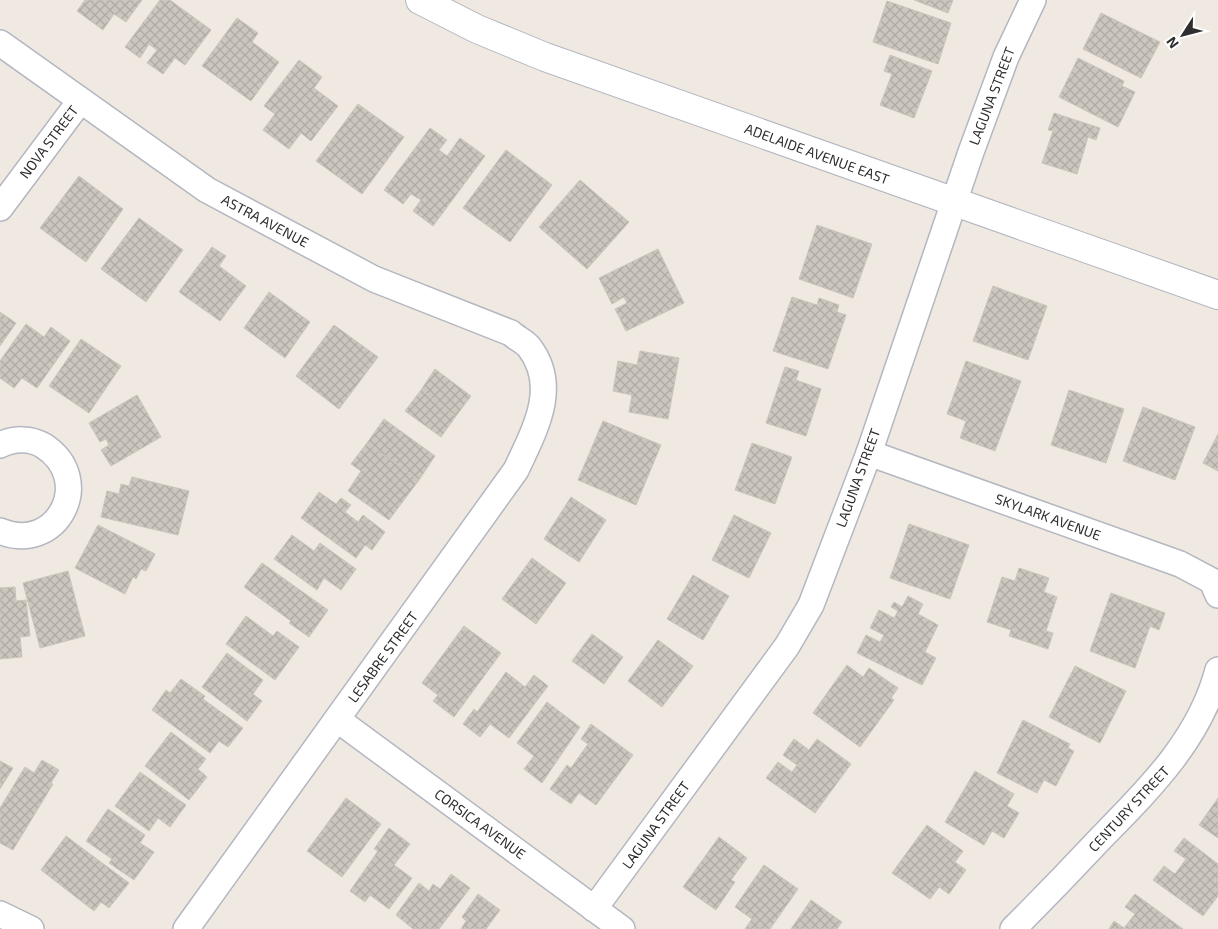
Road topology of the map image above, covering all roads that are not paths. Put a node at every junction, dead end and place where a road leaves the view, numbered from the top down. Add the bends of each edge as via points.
1 (420, 0) edge
2 (1033, 0) edge
3 (0, 43) edge
4 (80, 101) junction
5 (954, 202) junction
6 (0, 208) edge
7 (1218, 295) edge
8 (541, 371) joint
9 (0, 445) edge
10 (869, 452) junction
11 (0, 531) edge
12 (1218, 595) edge
13 (1218, 670) edge
14 (338, 720) junction
15 (594, 909) junction
16 (0, 914) edge
17 (31, 929) edge
18 (186, 929) edge
19 (622, 929) edge
20 (1013, 929) edge

1 - 5 main road, ADELAIDE AVENUE EAST via 545,58
2 - 5 street, LAGUNA STREET via 1006,57
3 - 4 street, ASTRA AVENUE
4 - 6 street, NOVA STREET
4 - 8 street, ASTRA AVENUE via 207,190 374,279 510,333 529,347
5 - 7 main road, ADELAIDE AVENUE EAST
5 - 10 street, LAGUNA STREET
8 - 14 street, LESABRE STREET via 545,392 540,418 516,470
9 - 11 street via 24,439 40,443 53,452 63,464 69,480 69,496 59,517 41,532 26,536
10 - 12 street, SKYLARK AVENUE via 1180,564 1212,582
10 - 15 street, LAGUNA STREET via 811,605 787,646
13 - 20 street, CENTURY STREET via 1195,725 1173,761
14 - 15 street, CORSICA AVENUE
14 - 18 street, LESABRE STREET
15 - 19 street, CORSICA AVENUE
16 - 17 street

